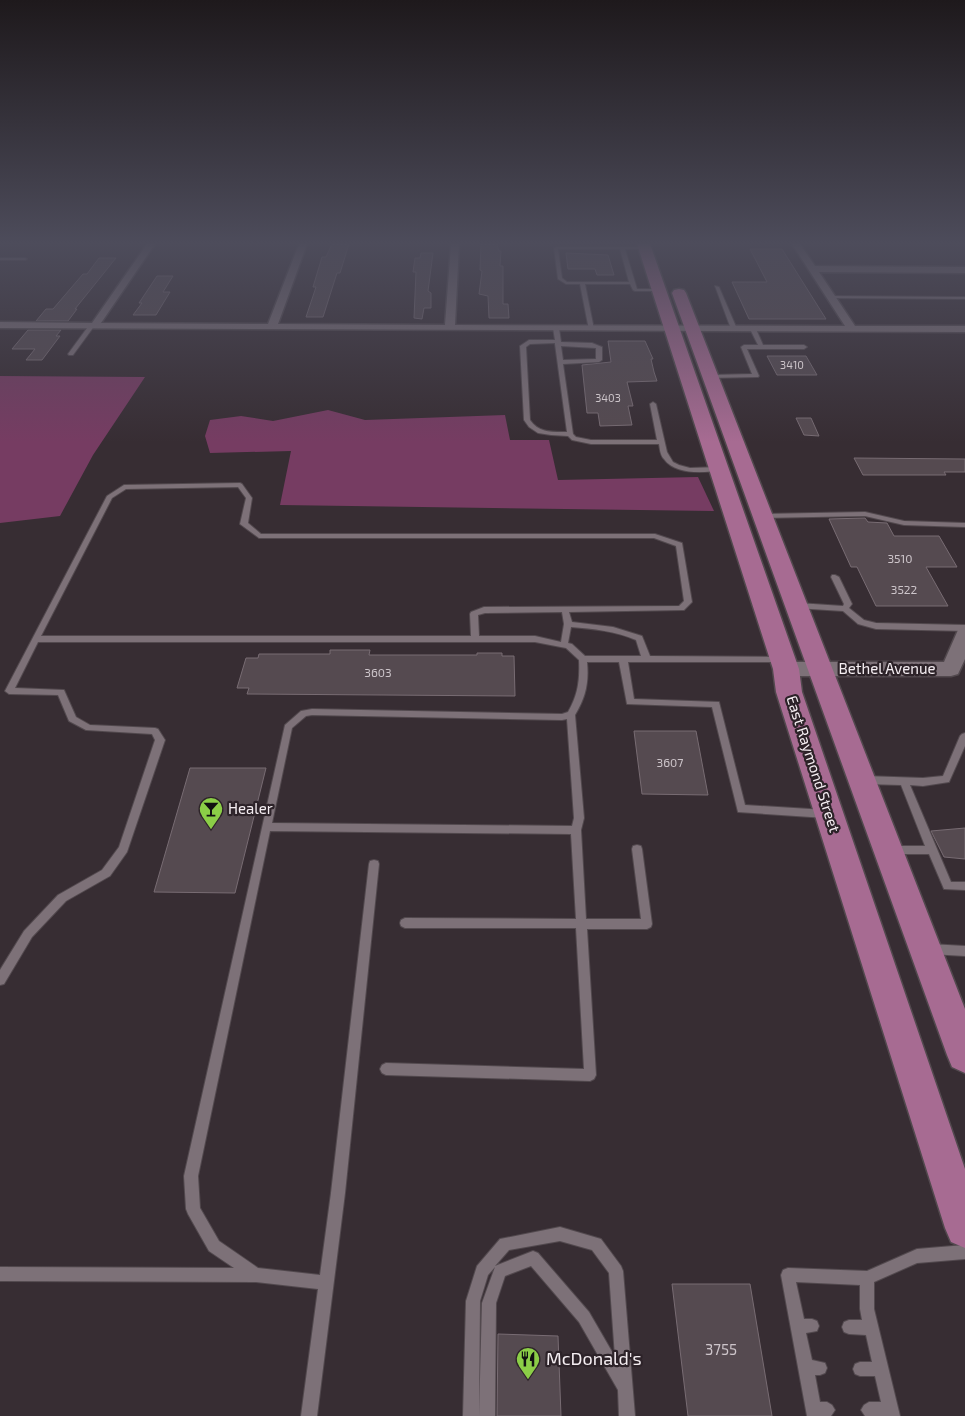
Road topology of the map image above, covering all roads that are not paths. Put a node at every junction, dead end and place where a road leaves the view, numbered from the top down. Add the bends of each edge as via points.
1 (104, 310) edge
2 (278, 310) edge
3 (451, 310) edge
4 (588, 310) edge
5 (666, 310) edge
6 (685, 310) edge
7 (726, 310) edge
8 (840, 310) edge
9 (0, 325) edge
10 (94, 325) junction
11 (272, 326) junction
12 (450, 327) junction
13 (556, 328) junction
14 (592, 329) junction
15 (673, 329) junction
16 (692, 329) junction
17 (734, 329) junction
18 (753, 329) junction
19 (852, 329) junction
20 (965, 329) edge
21 (558, 342) junction
22 (761, 347) junction
23 (804, 347) dead end
24 (71, 354) dead end
25 (560, 362) junction
26 (710, 377) junction
27 (653, 404) dead end
28 (570, 434) junction
29 (661, 442) junction
30 (719, 469) junction
31 (761, 516) junction
32 (965, 525) edge
33 (835, 577) dead end
34 (798, 606) junction
35 (565, 609) junction
36 (845, 609) junction
37 (568, 624) junction
38 (965, 628) edge
39 (965, 635) edge
40 (37, 639) junction
41 (475, 639) junction
42 (564, 645) junction
43 (582, 659) junction
44 (623, 659) junction
45 (647, 660) junction
46 (785, 664) junction
47 (821, 669) junction
48 (958, 669) edge
49 (571, 715) junction
50 (965, 736) edge
51 (862, 780) junction
52 (904, 781) junction
53 (829, 814) junction
54 (266, 827) junction
55 (576, 830) junction
56 (637, 849) dead end
57 (888, 850) junction
58 (932, 850) junction
59 (374, 864) dead end
60 (965, 886) edge
61 (405, 923) dead end
62 (582, 924) junction
63 (925, 949) junction
64 (965, 951) edge
65 (0, 980) edge
66 (965, 1055) edge
67 (386, 1069) dead end
68 (965, 1228) edge
69 (965, 1252) edge
70 (0, 1274) edge
71 (256, 1274) junction
72 (867, 1278) junction
73 (326, 1283) junction
74 (850, 1327) dead end
75 (871, 1328) junction
76 (860, 1369) dead end
77 (881, 1369) junction
78 (625, 1389) junction
79 (869, 1410) dead end
80 (819, 1412) edge
81 (891, 1413) edge
82 (309, 1416) edge
83 (472, 1416) edge
84 (487, 1416) edge
85 (627, 1416) edge

1 - 10 street
2 - 11 street
3 - 12 street
4 - 14 lane
5 - 15 main road, East Raymond Street
6 - 16 main road
7 - 17 lane
8 - 19 street
9 - 10 street
10 - 11 street
10 - 24 lane
11 - 12 street
12 - 13 street
13 - 14 street
13 - 21 lane
14 - 15 street
15 - 16 street
15 - 30 main road, East Raymond Street
16 - 17 street
16 - 26 main road
17 - 18 street
18 - 19 street
18 - 22 lane
19 - 20 street
21 - 25 lane
21 - 25 lane via 599,347 599,360
21 - 28 lane via 529,342 523,346 527,420 532,428 543,433
22 - 23 lane
22 - 26 lane via 744,347 756,376
25 - 28 lane
26 - 31 main road
27 - 29 lane
28 - 29 lane via 574,439 591,442
29 - 30 lane via 666,457 681,468
30 - 46 main road, East Raymond Street
31 - 32 lane via 865,514 904,522
31 - 34 main road
33 - 36 lane via 848,604
34 - 36 lane
34 - 47 main road
35 - 37 lane
35 - 40 lane via 681,608 688,602 679,545 655,536 259,536 244,524 249,498 240,486 124,487 109,498
35 - 41 lane via 484,610 474,614
36 - 38 lane via 861,622 876,626
37 - 42 lane
37 - 45 lane via 626,632 639,638
39 - 48 street, Bethel Avenue
40 - 41 lane
40 - 65 lane via 9,691 61,692 72,719 89,728 155,731 160,740 123,849 106,873 62,898 28,934
41 - 42 lane via 535,638
42 - 43 lane
43 - 44 lane
43 - 49 lane via 585,684
44 - 45 lane
44 - 53 lane via 630,702 716,704 741,809
45 - 46 lane
46 - 47 street, Bethel Avenue
46 - 53 main road, East Raymond Street via 789,692
47 - 48 street, Bethel Avenue
47 - 51 main road
49 - 54 lane via 304,713 288,727
49 - 55 lane via 579,818
50 - 52 lane via 946,779
51 - 52 lane
51 - 57 main road
52 - 58 lane
53 - 68 main road, East Raymond Street
54 - 55 lane
54 - 71 lane via 191,1176 193,1209 214,1246
55 - 62 lane
56 - 62 lane via 647,924
57 - 58 lane
57 - 63 main road
58 - 60 lane via 948,886
59 - 73 lane
61 - 62 lane
62 - 67 lane via 590,1075
63 - 64 lane
63 - 66 main road
69 - 72 lane via 918,1256
70 - 71 lane
71 - 73 lane
72 - 75 lane
72 - 80 lane via 788,1275 805,1326
73 - 82 lane
74 - 75 lane
75 - 77 lane
76 - 77 lane
77 - 81 lane
78 - 83 lane via 616,1271 596,1244 560,1234 505,1244 482,1271 473,1301
78 - 84 lane via 584,1317 533,1258 500,1271 489,1303
78 - 85 lane
79 - 81 lane

